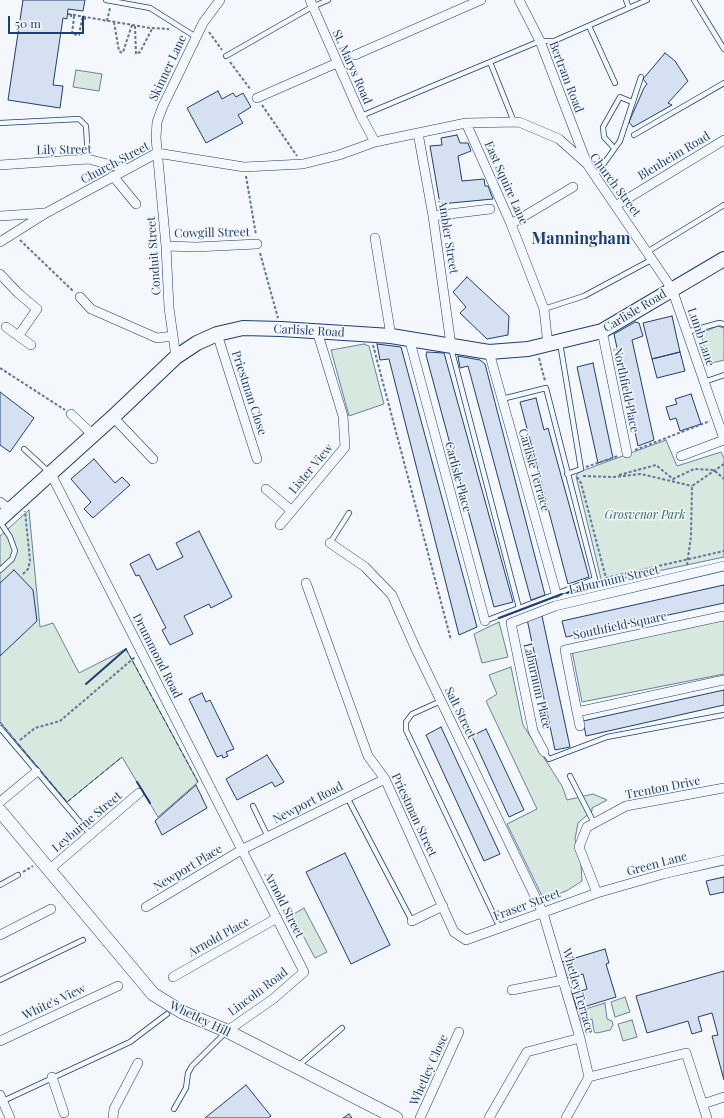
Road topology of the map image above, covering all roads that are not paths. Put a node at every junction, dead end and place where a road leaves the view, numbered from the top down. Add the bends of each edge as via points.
1 (106, 0) edge
2 (220, 0) edge
3 (328, 0) edge
4 (481, 0) edge
5 (518, 0) edge
6 (626, 0) edge
7 (647, 0) edge
8 (694, 0) edge
9 (311, 4) edge
10 (629, 8) junction
11 (590, 26) junction
12 (196, 37) junction
13 (540, 41) junction
14 (724, 49) edge
15 (355, 55) dead end
16 (226, 56) dead end
17 (490, 62) junction
18 (337, 63) junction
19 (641, 77) dead end
20 (615, 83) dead end
21 (724, 83) edge
22 (257, 98) road end
23 (632, 102) junction
24 (361, 116) junction
25 (514, 122) junction
26 (0, 123) edge
27 (466, 123) junction
28 (418, 133) junction
29 (634, 135) dead end
30 (724, 140) edge
31 (375, 142) junction
32 (614, 148) junction
33 (157, 153) junction
34 (88, 159) junction
35 (587, 164) junction
36 (0, 165) edge
37 (127, 169) junction
38 (113, 176) junction
39 (595, 176) junction
40 (573, 187) dead end
41 (136, 204) dead end
42 (617, 205) junction
43 (724, 205) edge
44 (490, 209) dead end
45 (46, 213) junction
46 (0, 216) edge
47 (433, 216) junction
48 (511, 224) junction
49 (375, 238) dead end
50 (0, 242) edge
51 (257, 244) dead end
52 (166, 246) junction
53 (650, 255) junction
54 (724, 259) edge
55 (0, 274) edge
56 (672, 288) junction
57 (80, 297) road end
58 (544, 309) junction
59 (724, 324) edge
60 (6, 327) dead end
61 (317, 331) junction
62 (602, 331) junction
63 (687, 332) junction
64 (217, 334) junction
65 (19, 335) junction
66 (173, 336) junction
67 (391, 336) junction
68 (409, 338) junction
69 (31, 344) dead end
70 (451, 344) junction
71 (548, 345) junction
72 (489, 352) junction
73 (176, 357) junction
74 (724, 375) edge
75 (704, 382) junction
76 (502, 398) junction
77 (71, 414) road end
78 (114, 417) junction
79 (93, 435) junction
80 (724, 440) edge
81 (24, 449) dead end
82 (627, 453) road end
83 (681, 456) dead end
84 (153, 459) dead end
85 (257, 459) dead end
86 (51, 474) junction
87 (567, 474) junction
88 (266, 489) dead end
89 (7, 508) edge
90 (292, 511) junction
91 (349, 513) dead end
92 (0, 522) edge
93 (280, 525) dead end
94 (330, 543) joint
95 (724, 566) edge
96 (0, 570) edge
97 (306, 583) dead end
98 (556, 594) junction
99 (519, 608) junction
100 (724, 616) edge
101 (485, 621) joint
102 (510, 623) joint
103 (724, 680) edge
104 (441, 702) junction
105 (577, 712) junction
106 (724, 715) edge
107 (580, 726) dead end
108 (0, 728) edge
109 (544, 752) joint
110 (36, 772) junction
111 (570, 776) dead end
112 (385, 779) junction
113 (724, 788) edge
114 (139, 793) dead end
115 (347, 797) junction
116 (0, 802) edge
117 (253, 806) dead end
118 (0, 811) edge
119 (594, 823) junction
120 (90, 834) junction
121 (268, 837) junction
122 (243, 850) junction
123 (724, 860) edge
124 (46, 865) junction
125 (18, 874) road end
126 (0, 884) edge
127 (597, 893) junction
128 (443, 906) junction
129 (146, 907) dead end
130 (51, 909) dead end
131 (543, 913) junction
132 (277, 918) junction
133 (412, 921) joint
134 (500, 928) junction
135 (0, 935) edge
136 (82, 940) dead end
137 (466, 940) joint
138 (304, 972) joint
139 (173, 977) dead end
140 (0, 980) edge
141 (563, 980) junction
142 (118, 986) dead end
143 (512, 990) dead end
144 (167, 1014) dead end
145 (342, 1028) dead end
146 (227, 1032) junction
147 (459, 1032) dead end
148 (580, 1038) junction
149 (0, 1041) edge
150 (138, 1063) dead end
151 (297, 1067) junction
152 (52, 1077) junction
153 (589, 1077) junction
154 (724, 1097) edge
155 (1, 1100) edge
156 (703, 1104) junction
157 (174, 1109) dead end
158 (64, 1113) dead end
159 (10, 1118) edge
160 (113, 1118) edge
161 (396, 1118) edge
162 (420, 1118) edge
163 (489, 1118) edge
164 (566, 1118) edge
165 (707, 1118) edge

1 - 12 lane via 150,8
2 - 12 street, Skinner Lane
3 - 9 lane
4 - 15 street
5 - 13 street, Bertram Road
6 - 10 lane
7 - 10 lane
8 - 14 lane
9 - 16 lane
9 - 18 street, St. Marys Road
10 - 11 lane
11 - 13 lane via 554,41
11 - 20 lane
12 - 33 street, Skinner Lane via 157,122
13 - 17 lane
13 - 35 street, Bertram Road
17 - 24 lane
17 - 25 lane
18 - 22 street
18 - 24 street, St. Marys Road
19 - 23 lane
21 - 29 lane
23 - 32 lane via 620,141
23 - 32 lane via 620,97 603,127 604,137
24 - 31 street, St. Marys Road
25 - 27 street, Church Street
25 - 35 street, Church Street via 559,139
26 - 34 lane via 79,119 86,126
27 - 28 street, Church Street
27 - 48 street, East Squire Lane
28 - 31 street, Church Street
28 - 47 street, Ambler Street
30 - 42 street, Blenheim Road
31 - 33 street, Church Street via 324,160 303,164 244,167
32 - 39 lane
33 - 37 street, Church Street
33 - 52 street, Conduit Street
34 - 36 street, Lily Street
34 - 37 street, Lily Street
35 - 39 street, Church Street
37 - 38 street, Church Street
38 - 41 street
38 - 45 street, Church Street
39 - 42 street, Church Street
40 - 48 street
42 - 53 street, Church Street
43 - 53 lane
44 - 47 street
45 - 46 street
45 - 50 street, Church Street
47 - 70 street, Ambler Street
48 - 58 street, East Squire Lane
49 - 67 street
51 - 52 street, Cowgill Street
52 - 66 street, Conduit Street
53 - 56 street, Church Street
53 - 58 lane via 584,296
54 - 56 main road, Carlisle Road
55 - 65 street via 37,309
56 - 62 main road, Carlisle Road
56 - 63 street, Lumb Lane
57 - 66 street via 91,309 157,338
58 - 71 street, East Squire Lane
59 - 63 lane via 719,323
60 - 65 street
61 - 64 main road, Carlisle Road via 243,328
61 - 67 main road, Carlisle Road
61 - 90 street, Lister View via 343,416 345,447
62 - 71 main road, Carlisle Road
62 - 82 street, Northfield Place
63 - 75 street, Lumb Lane
64 - 73 main road, Carlisle Road
64 - 85 street, Priestman Close
65 - 69 street
66 - 73 street, Conduit Street
67 - 68 main road, Carlisle Road
68 - 70 main road, Carlisle Road
68 - 101 street, Carlisle Place
70 - 72 main road, Carlisle Road
70 - 99 lane via 452,356
71 - 72 main road, Carlisle Road via 509,352
71 - 87 lane via 581,469
72 - 76 street, Carlisle Terrace
73 - 78 main road, Carlisle Road
74 - 75 lane
75 - 80 street, Lumb Lane
76 - 87 lane via 546,388
76 - 98 street, Carlisle Terrace
77 - 79 street
78 - 79 main road, Carlisle Road
78 - 84 street
79 - 86 main road, Carlisle Road
80 - 83 street
81 - 86 lane
86 - 89 main road, Carlisle Road
86 - 122 street, Drummond Road
87 - 98 lane via 595,579
88 - 90 street, Lister View
90 - 93 street, Lister View
91 - 94 lane
92 - 96 lane via 15,551 12,559
94 - 104 street, Salt Street via 365,567 392,595
95 - 102 street, Laburnum Street via 555,606
97 - 112 street, Priestman Street via 368,756
98 - 99 lane
99 - 101 lane
100 - 105 street, Southfield Square via 566,650
102 - 109 street, Laburnum Place via 533,731
103 - 105 street
104 - 131 street, Salt Street
104 - 134 lane via 412,714 406,722 406,730
105 - 107 street
106 - 109 lane via 607,737 549,759
108 - 110 lane
110 - 116 street
110 - 120 lane
111 - 119 lane
112 - 115 street, Newport Road
112 - 128 street, Priestman Street
113 - 119 street, Trenton Drive via 626,806
114 - 120 street, Leyburne Street
115 - 121 street, Newport Road
115 - 133 lane
117 - 121 lane
118 - 124 main road, Whetley Hill
119 - 127 street, Trenton Drive via 587,827 579,847
120 - 124 street, Leyburne Street
121 - 122 street, Newport Road
122 - 129 street, Newport Place
122 - 132 street, Arnold Street
123 - 127 street, Green Lane
124 - 146 main road, Whetley Hill via 153,994 182,1012
125 - 126 lane
127 - 131 street, Fraser Street
128 - 133 street
128 - 137 street, Priestman Street via 454,932
130 - 135 street
131 - 134 street, Fraser Street
131 - 141 street, Whetley Terrace
132 - 138 street, Arnold Street
132 - 139 street, Arnold Place
134 - 137 street, Fraser Street
136 - 140 lane
138 - 146 street, Lincoln Road via 273,999
141 - 143 street
141 - 148 street, Whetley Terrace
142 - 149 street, White's View
144 - 152 lane via 130,1042
145 - 151 lane
146 - 151 main road, Whetley Hill
146 - 157 lane via 192,1066 188,1073 186,1088
147 - 162 street, Whetley Close
148 - 153 street, Whetley Terrace
148 - 163 street via 527,1052
150 - 160 street via 114,1109
151 - 161 main road, Whetley Hill
152 - 155 lane
152 - 158 street
153 - 156 street via 686,1053
153 - 164 street
154 - 156 street
155 - 159 street
156 - 165 street

